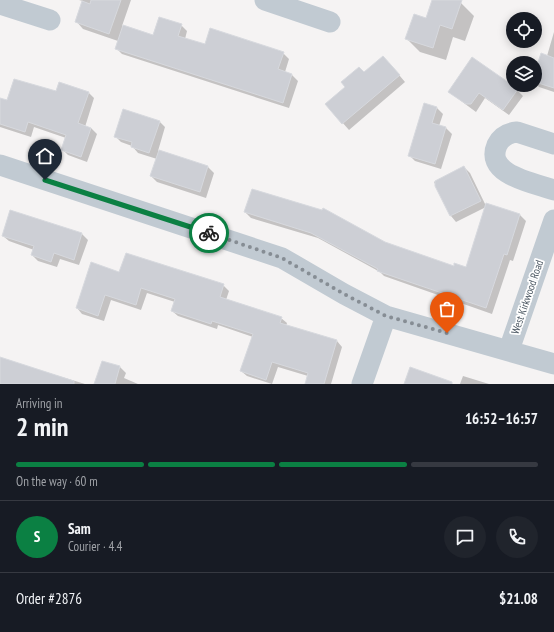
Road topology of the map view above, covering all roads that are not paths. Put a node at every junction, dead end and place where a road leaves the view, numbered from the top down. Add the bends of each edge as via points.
1 (265, 0) edge
2 (0, 4) edge
3 (50, 20) dead end
4 (330, 22) dead end
5 (554, 144) edge
6 (0, 165) edge
7 (554, 190) edge
8 (554, 220) edge
9 (386, 316) junction
10 (509, 350) junction
11 (554, 364) edge
12 (362, 384) edge

1 - 4 street
2 - 3 street
5 - 7 street via 517,132 501,139 496,149 498,166 506,173
6 - 9 street via 282,258
8 - 10 street, West Kirkwood Road
9 - 10 street
9 - 12 street
10 - 11 street

